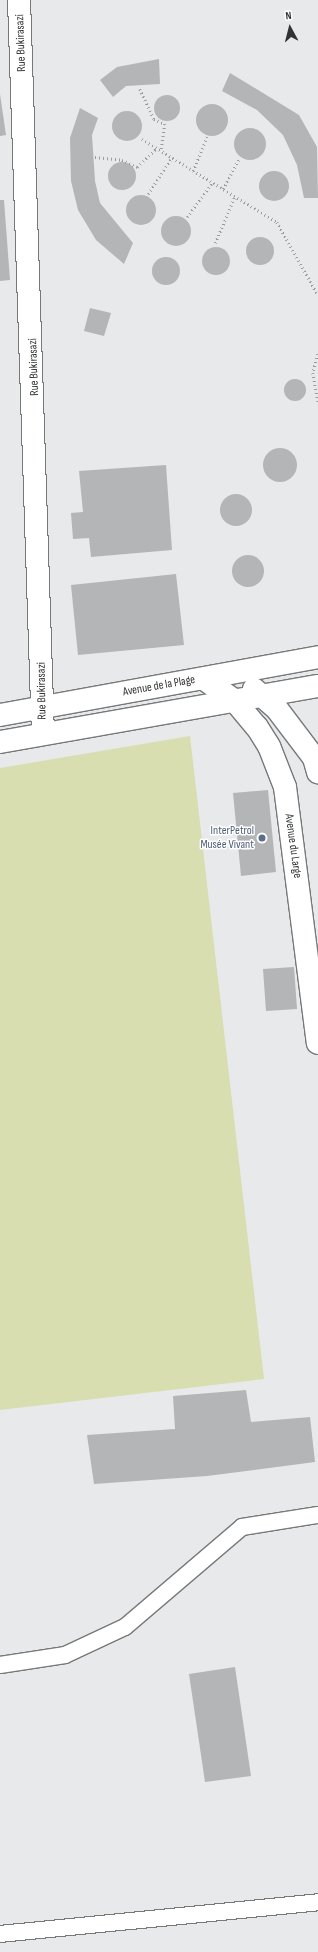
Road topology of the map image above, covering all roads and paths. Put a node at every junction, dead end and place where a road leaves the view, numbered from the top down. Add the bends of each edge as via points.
1 (19, 0) edge
2 (140, 89) dead end
3 (207, 137) dead end
4 (142, 139) dead end
5 (157, 148) junction
6 (161, 151) junction
7 (94, 157) dead end
8 (172, 157) junction
9 (239, 159) dead end
10 (193, 171) junction
11 (212, 183) junction
12 (223, 189) junction
13 (148, 194) dead end
14 (235, 196) junction
15 (187, 217) dead end
16 (215, 243) dead end
17 (318, 295) edge
18 (318, 354) edge
19 (318, 402) edge
20 (318, 657) edge
21 (229, 675) junction
22 (204, 679) junction
23 (318, 686) edge
24 (264, 696) junction
25 (234, 700) junction
26 (43, 708) junction
27 (0, 715) edge
28 (43, 734) junction
29 (0, 742) edge
30 (317, 760) edge
31 (311, 915) edge
32 (318, 1043) edge
33 (318, 1515) edge
34 (0, 1665) edge
35 (318, 1902) edge
36 (0, 1934) edge

1 - 26 main road, Rue Bukirasazi
2 - 6 path via 154,119 165,124
3 - 10 path
4 - 5 path
5 - 6 path
5 - 7 path via 137,167 122,160
6 - 8 path
8 - 10 path
8 - 13 path
9 - 12 path
10 - 11 path
11 - 12 path
11 - 15 path
12 - 14 path
14 - 16 path
14 - 17 path via 277,222
18 - 19 path via 313,373
20 - 21 main road, Avenue de la Plage
21 - 22 main road, Avenue de la Plage
21 - 24 main road
22 - 25 main road, Avenue du Large
22 - 26 main road, Avenue de la Plage
23 - 24 main road
24 - 25 main road
24 - 30 main road
25 - 28 main road
25 - 31 main road, Avenue du Large via 270,746 285,787
26 - 27 main road, Avenue de la Plage
26 - 28 main road, Rue Bukirasazi
28 - 29 main road
31 - 32 main road, Avenue du Large
33 - 34 lane via 242,1527 125,1627 65,1655
35 - 36 lane

